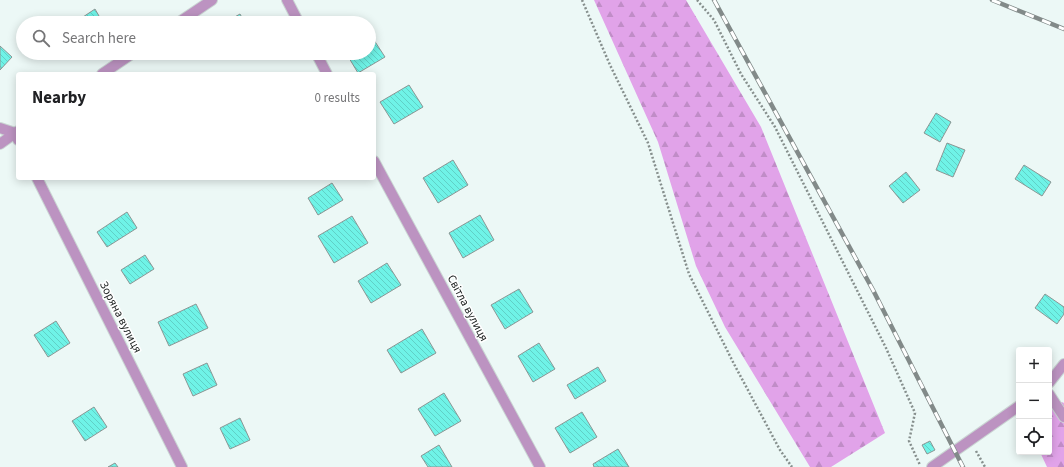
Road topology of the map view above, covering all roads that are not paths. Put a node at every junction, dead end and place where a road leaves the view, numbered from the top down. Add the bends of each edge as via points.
1 (212, 0) edge
2 (287, 0) edge
3 (188, 16) edge
4 (295, 16) edge
5 (123, 60) edge
6 (320, 60) edge
7 (105, 72) edge
8 (326, 72) edge
9 (0, 128) edge
10 (16, 135) edge
11 (16, 136) edge
12 (0, 144) edge
13 (376, 165) edge
14 (38, 180) edge
15 (1064, 364) edge
16 (1052, 379) edge
17 (1052, 399) edge
18 (1016, 408) edge
19 (1064, 417) edge
20 (182, 467) edge
21 (540, 467) edge
22 (932, 467) edge

1 - 3 street
2 - 4 street
5 - 7 street
6 - 8 street
9 - 10 street
11 - 12 street
13 - 21 street, Світла вулиця
14 - 20 street, Зоряна вулиця
15 - 16 street
17 - 19 street
18 - 22 street

